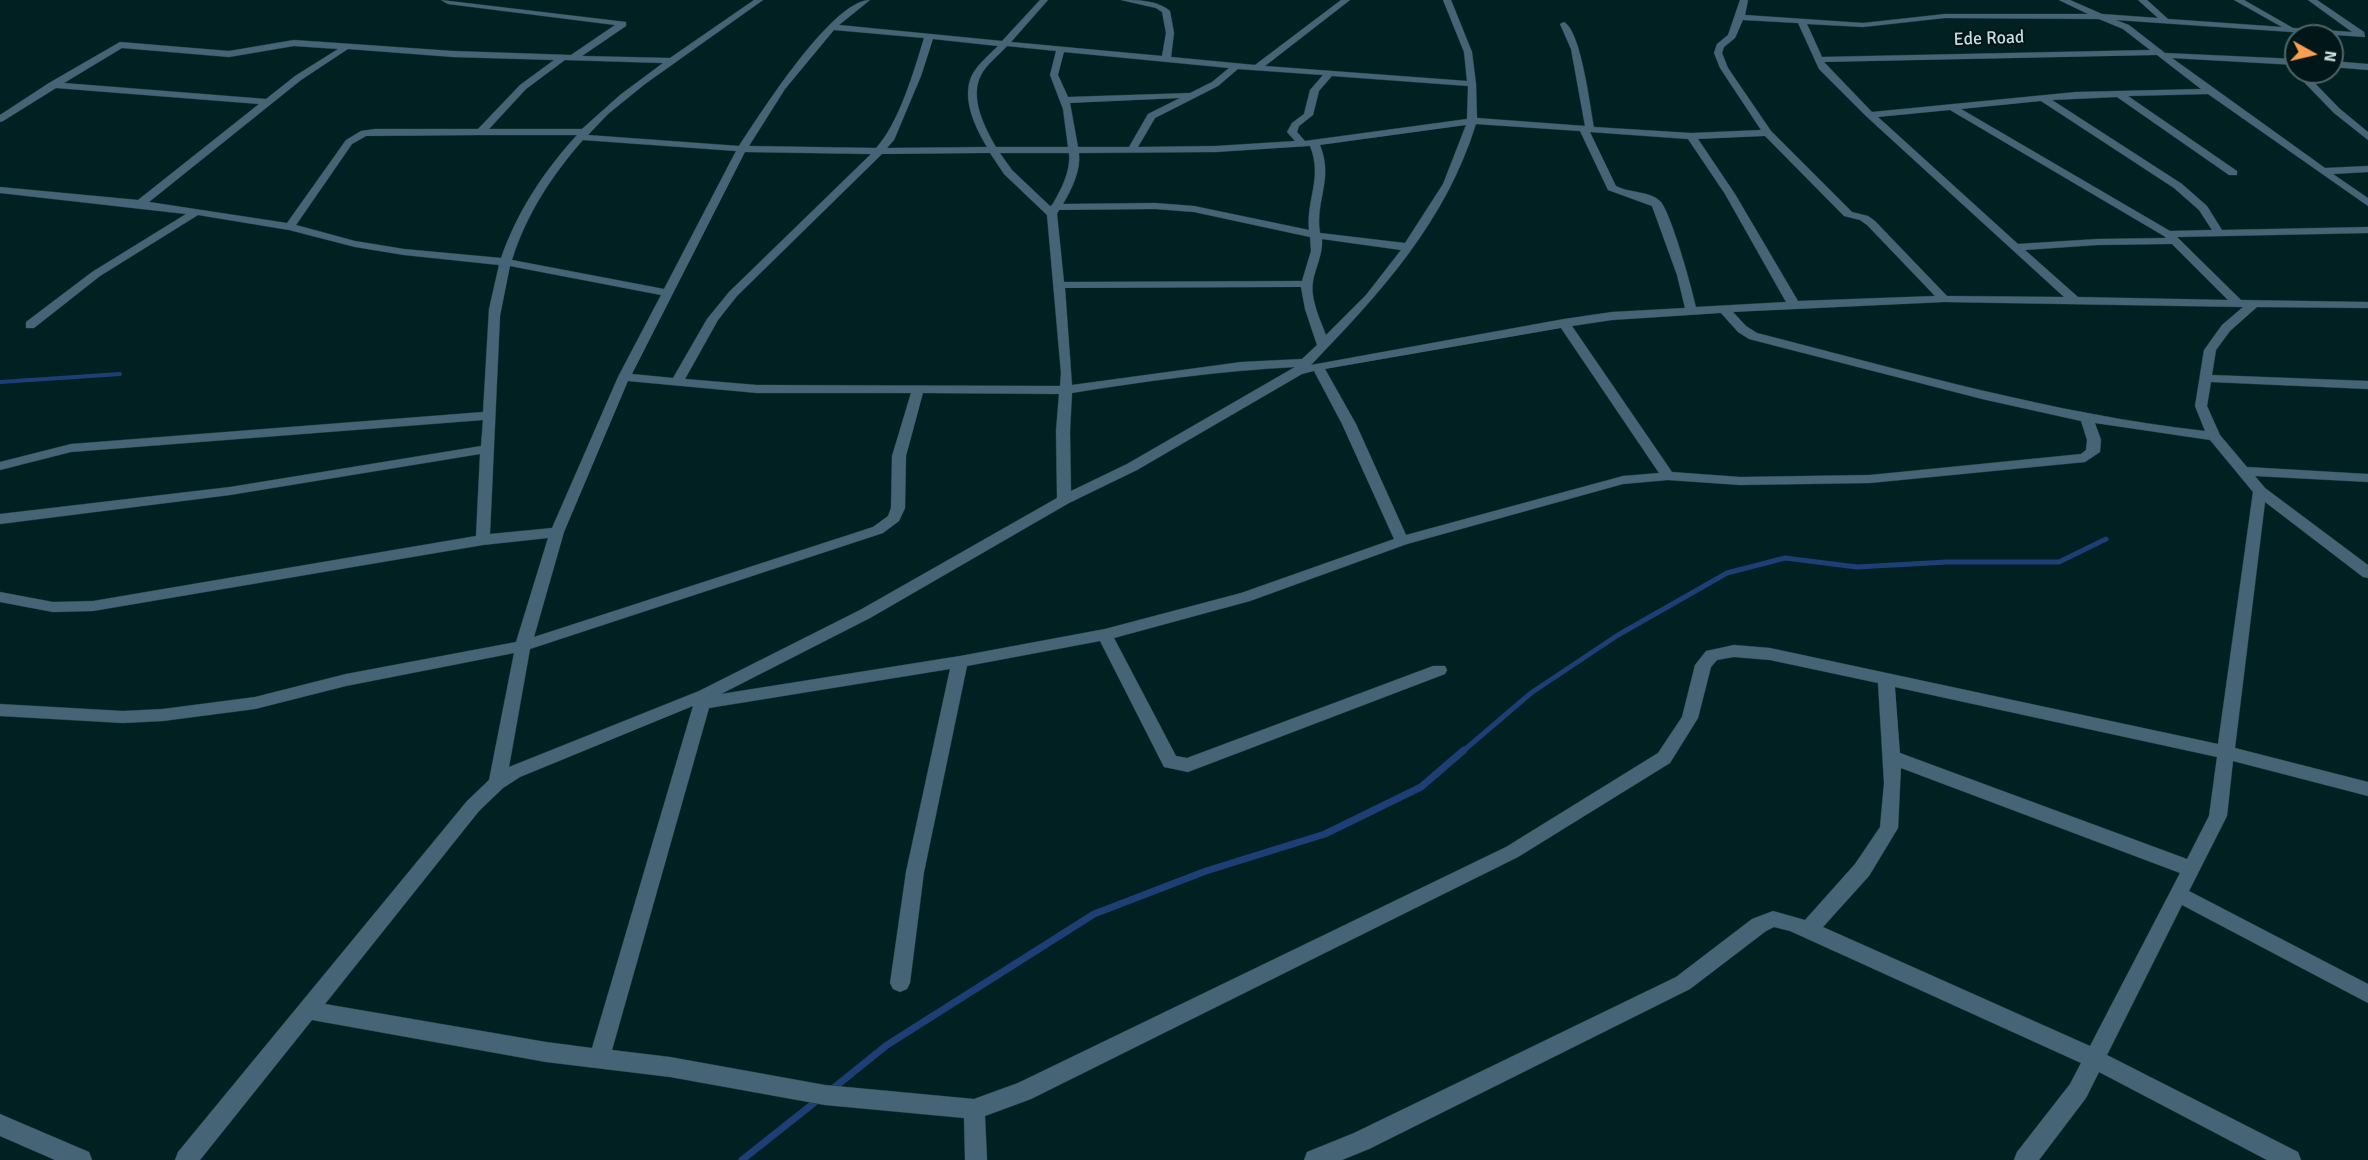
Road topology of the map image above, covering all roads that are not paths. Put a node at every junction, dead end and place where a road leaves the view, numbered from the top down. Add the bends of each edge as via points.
1 (445, 0) edge
2 (759, 0) edge
3 (866, 0) edge
4 (1044, 0) edge
5 (1125, 0) edge
6 (1346, 0) edge
7 (1448, 0) edge
8 (1744, 0) edge
9 (2063, 0) edge
10 (2142, 0) edge
11 (2238, 0) edge
12 (2312, 0) edge
13 (2098, 16) junction
14 (1740, 17) junction
15 (2165, 20) junction
16 (1802, 22) junction
17 (1564, 24) dead end
18 (2284, 25) edge
19 (832, 27) junction
20 (2284, 28) edge
21 (2344, 35) edge
22 (928, 37) junction
23 (2365, 38) edge
24 (1006, 44) junction
25 (346, 47) junction
26 (1061, 49) junction
27 (2162, 54) junction
28 (566, 59) junction
29 (1166, 59) junction
30 (1818, 60) junction
31 (670, 61) junction
32 (2284, 62) edge
33 (2344, 65) edge
34 (1236, 66) junction
35 (2368, 67) edge
36 (1258, 68) junction
37 (1331, 72) junction
38 (1472, 84) junction
39 (2310, 84) edge
40 (52, 86) junction
41 (2210, 91) junction
42 (2119, 94) junction
43 (1195, 95) junction
44 (2042, 98) junction
45 (1064, 100) junction
46 (267, 102) junction
47 (1953, 108) junction
48 (1870, 115) junction
49 (0, 118) edge
50 (1472, 121) junction
51 (1587, 129) junction
52 (481, 132) junction
53 (1767, 133) junction
54 (584, 134) junction
55 (1691, 136) junction
56 (2368, 137) edge
57 (1308, 143) junction
58 (742, 148) junction
59 (1074, 149) junction
60 (1132, 149) junction
61 (993, 150) junction
62 (879, 151) junction
63 (2368, 169) edge
64 (2323, 171) junction
65 (2233, 173) dead end
66 (0, 190) edge
67 (2368, 203) edge
68 (140, 204) junction
69 (1054, 210) junction
70 (196, 212) junction
71 (290, 227) junction
72 (2368, 230) edge
73 (2219, 233) junction
74 (1316, 236) junction
75 (2172, 237) junction
76 (1408, 247) junction
77 (2017, 247) junction
78 (506, 262) junction
79 (1307, 284) junction
80 (1060, 285) junction
81 (667, 293) junction
82 (1944, 299) junction
83 (2075, 301) junction
84 (2238, 303) junction
85 (2254, 303) junction
86 (1794, 305) junction
87 (2368, 305) edge
88 (1724, 309) junction
89 (1691, 311) junction
90 (1564, 323) junction
91 (30, 325) dead end
92 (1323, 345) junction
93 (1308, 367) junction
94 (624, 377) junction
95 (2205, 378) junction
96 (677, 382) junction
97 (2368, 385) edge
98 (918, 390) junction
99 (1066, 390) junction
100 (488, 416) junction
101 (2087, 418) junction
102 (2214, 435) junction
103 (486, 449) junction
104 (0, 466) edge
105 (2245, 471) junction
106 (1668, 476) junction
107 (2368, 478) edge
108 (2260, 491) junction
109 (1064, 500) junction
110 (0, 519) edge
111 (557, 532) junction
112 (483, 540) junction
113 (1402, 541) junction
114 (2368, 573) edge
115 (0, 597) edge
116 (1105, 635) junction
117 (523, 646) junction
118 (960, 663) junction
119 (1439, 670) dead end
120 (1886, 679) junction
121 (704, 699) junction
122 (0, 710) edge
123 (2226, 752) junction
124 (1891, 757) junction
125 (496, 783) junction
126 (2368, 789) edge
127 (2191, 869) junction
128 (2178, 894) junction
129 (1808, 930) junction
130 (900, 982) dead end
131 (2368, 994) edge
132 (307, 1010) junction
133 (599, 1058) junction
134 (2095, 1059) junction
135 (974, 1110) junction
136 (0, 1125) edge
137 (81, 1160) edge
138 (186, 1160) edge
139 (976, 1160) edge
140 (1315, 1160) edge
141 (2025, 1160) edge
142 (2290, 1160) edge

1 - 28 street via 623,24
2 - 31 street
3 - 19 street
4 - 24 street
5 - 29 street via 1166,11 1170,33
6 - 36 street
7 - 38 street via 1468,52
8 - 14 street
9 - 13 street
10 - 15 street
11 - 18 street
12 - 23 street
13 - 15 street
13 - 16 street via 1945,16 1874,25
13 - 27 street via 2126,27
14 - 16 street
14 - 53 street via 1719,53 1739,94
15 - 20 street
16 - 30 street
17 - 51 street via 1575,49
19 - 22 street
19 - 58 street via 781,88
21 - 23 street
22 - 24 street
22 - 62 street via 902,112 889,140
24 - 26 street
24 - 61 street via 977,74 972,91 979,125
25 - 28 street
25 - 40 street via 285,43 229,54 120,45
25 - 46 street
26 - 29 street
26 - 45 street via 1054,75
27 - 30 street, Ede Road
27 - 32 street, Ede Road
27 - 41 street
28 - 31 street
28 - 52 street via 523,87
29 - 34 street
30 - 48 street
31 - 54 street via 604,113
33 - 35 street
34 - 36 street
34 - 43 street
36 - 37 street
37 - 38 street
37 - 57 street via 1315,90 1308,115 1292,132
38 - 50 street
39 - 56 street
40 - 46 street
40 - 49 street
41 - 42 street
41 - 64 street
42 - 44 street
42 - 65 street
43 - 45 street
43 - 60 street via 1151,116
44 - 47 street
44 - 73 street via 2178,186 2203,208
45 - 59 street
46 - 68 street
47 - 48 street
47 - 75 street
48 - 77 street
50 - 51 street
50 - 57 street
50 - 76 street via 1448,184
51 - 55 street
51 - 89 street via 1612,188 1657,204 1683,275
52 - 54 street
52 - 71 street via 375,132 356,137
53 - 55 street
53 - 82 street via 1848,214 1871,223
54 - 58 street
54 - 78 street via 557,163 526,210
55 - 86 street via 1730,194
57 - 60 street
57 - 74 street via 1322,159 1323,177 1315,200
58 - 62 street
58 - 81 street
59 - 60 street
59 - 61 street
59 - 69 street via 1067,188
61 - 62 street
61 - 69 street via 1008,172
62 - 96 street via 733,294 713,319
63 - 64 street
64 - 67 street
66 - 68 street
68 - 70 street
69 - 74 street via 1155,206 1194,209
69 - 80 street
70 - 71 street
70 - 91 street via 96,274
71 - 78 street via 404,252
72 - 73 street
73 - 75 street
74 - 76 street
74 - 79 street
75 - 77 street
75 - 84 street
76 - 92 street via 1370,297
77 - 83 street
78 - 81 street
78 - 100 street via 495,302
79 - 80 street
79 - 92 street
80 - 99 street
81 - 94 street
82 - 83 street
82 - 86 street
83 - 84 street
84 - 85 street
85 - 87 street
85 - 95 street via 2226,328 2210,350
86 - 88 street
88 - 89 street
88 - 101 street via 1742,330 1753,336 1967,392
89 - 90 street
90 - 93 street
90 - 106 street
92 - 93 street
93 - 99 street via 1207,370
93 - 109 street via 1132,467
93 - 113 street via 1350,424
94 - 96 street
94 - 111 street
95 - 97 street
95 - 102 street via 2201,406
96 - 98 street via 757,389
98 - 99 street
98 - 117 street via 899,456 898,508 894,518 878,530
99 - 109 street
100 - 103 street
100 - 104 street via 71,448
101 - 102 street
101 - 106 street via 2094,440 2093,452 2085,458 1870,479 1740,481
102 - 105 street
103 - 110 street via 230,491
103 - 112 street
105 - 107 street
105 - 108 street
106 - 113 street via 1623,480
108 - 114 street
108 - 123 street
109 - 121 street via 865,615
111 - 112 street
111 - 117 street
112 - 115 street via 93,606 53,607
113 - 116 street via 1245,597
116 - 118 street
116 - 119 street via 1170,762 1188,765
117 - 122 street via 203,711 123,717
117 - 125 street
118 - 121 street
118 - 130 street via 915,872
120 - 123 street
120 - 124 street
120 - 135 street via 1770,654 1734,651 1712,655 1703,665 1690,718 1664,758 1522,846 1023,1092
121 - 125 street via 532,764
121 - 133 street
123 - 126 street
123 - 127 street via 2218,816
124 - 127 street
124 - 129 street via 1889,828 1862,870
125 - 132 street
127 - 128 street
128 - 131 street
128 - 134 street
129 - 134 street
129 - 140 street via 1773,919 1759,925 1683,983
132 - 133 street
132 - 138 street
133 - 135 street via 825,1095
134 - 141 street via 2078,1091
134 - 142 street
135 - 139 street
136 - 137 street

